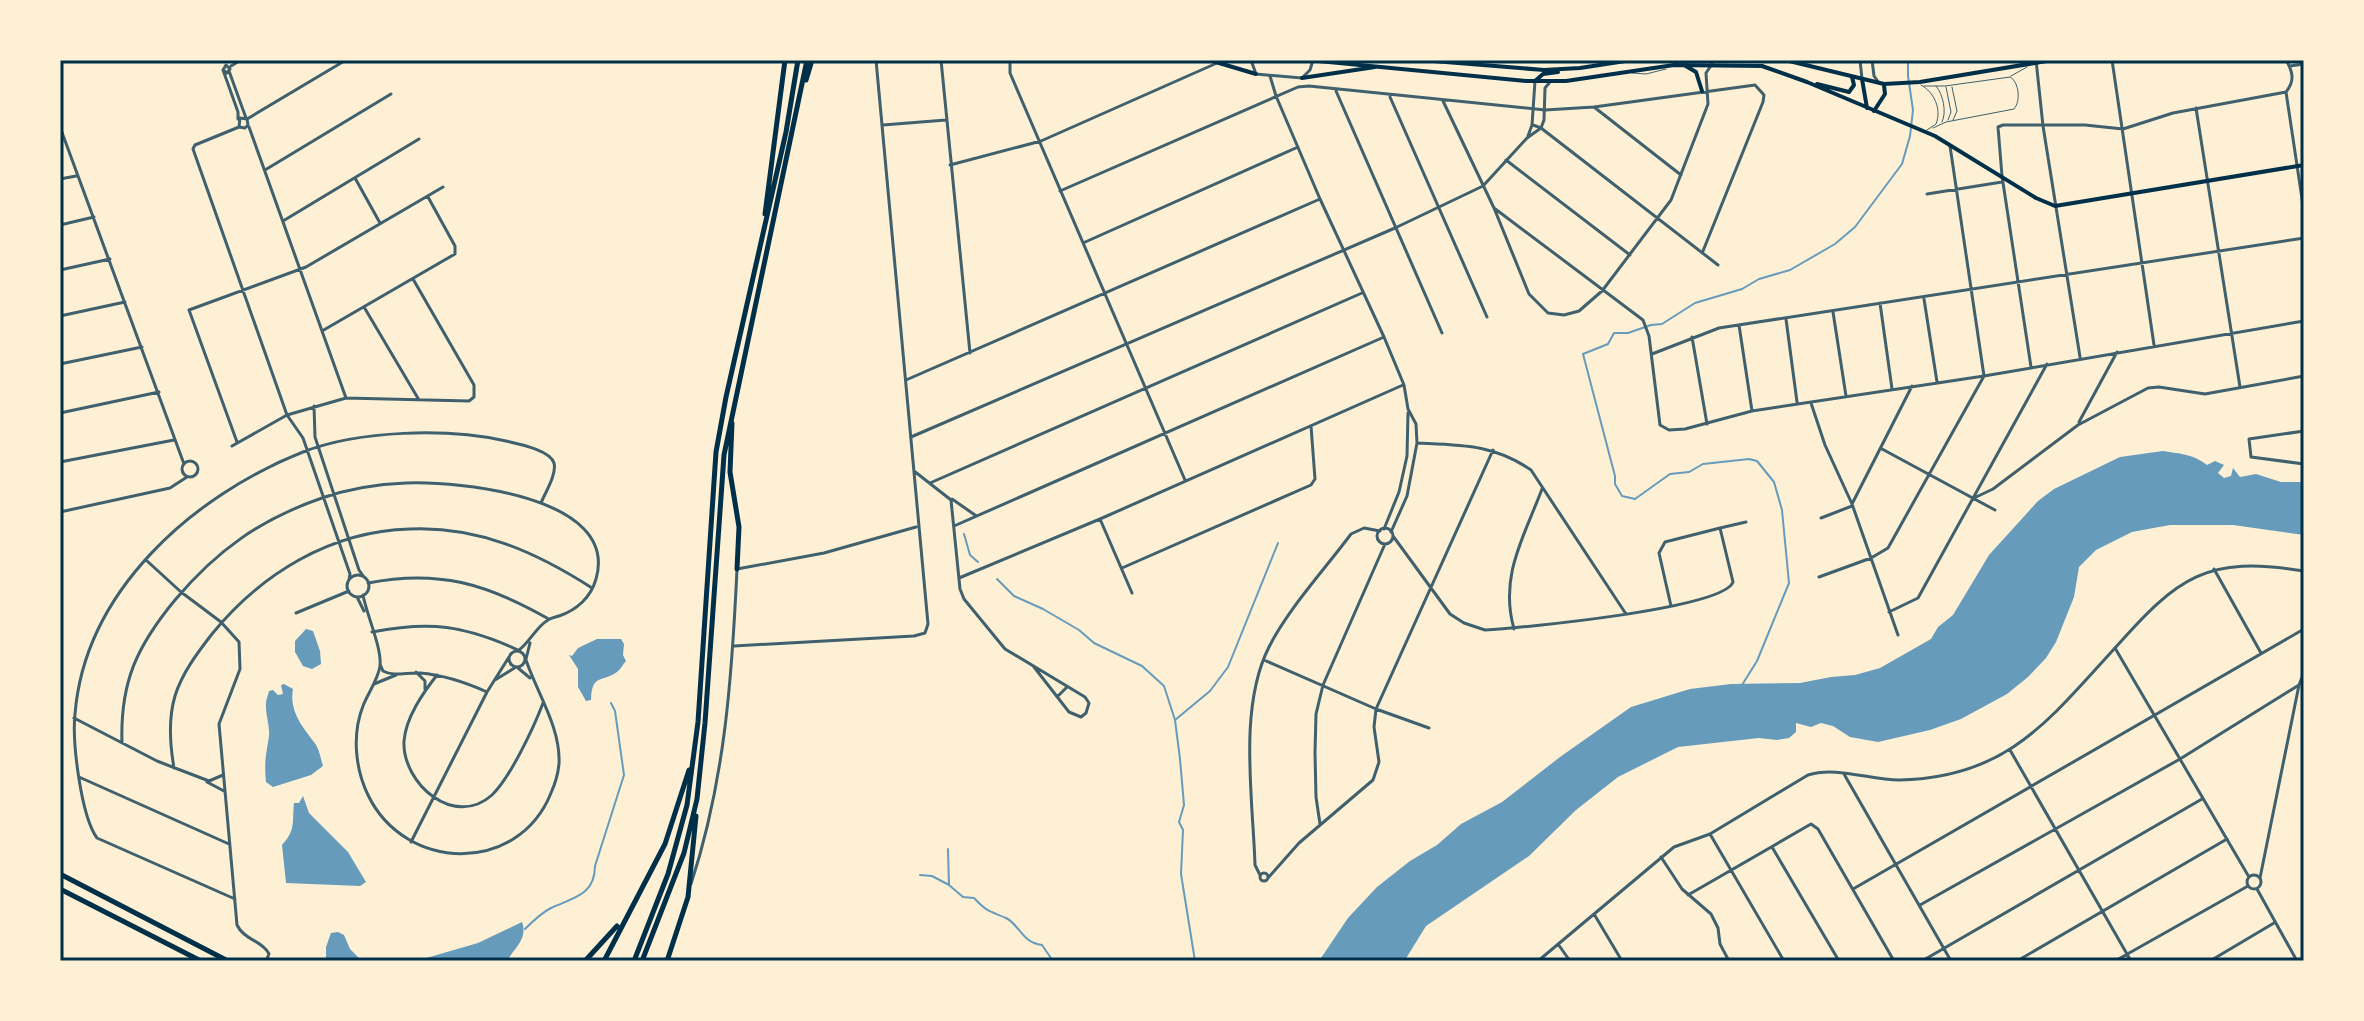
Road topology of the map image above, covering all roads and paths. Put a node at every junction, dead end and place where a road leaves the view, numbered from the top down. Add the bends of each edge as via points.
1 (220, 60) edge
2 (226, 60) edge
3 (241, 60) edge
4 (346, 60) edge
5 (785, 60) edge
6 (798, 60) edge
7 (810, 60) edge
8 (876, 60) edge
9 (941, 60) edge
10 (1010, 60) edge
11 (1209, 60) edge
12 (1251, 60) edge
13 (1311, 60) edge
14 (1421, 60) edge
15 (1632, 60) edge
16 (1785, 60) edge
17 (1860, 60) edge
18 (1872, 60) edge
19 (2053, 60) edge
20 (2112, 60) edge
21 (2286, 60) edge
22 (2035, 62) edge
23 (1217, 63) junction
24 (1712, 64) junction
25 (2304, 64) edge
26 (1604, 65) junction
27 (1681, 65) junction
28 (1383, 66) junction
29 (2290, 66) junction
30 (227, 68) junction
31 (1580, 68) junction
32 (1256, 74) junction
33 (1270, 76) junction
34 (1851, 76) junction
35 (1581, 77) junction
36 (2010, 77) junction
37 (1302, 78) junction
38 (1862, 79) junction
39 (1535, 81) junction
40 (1551, 81) junction
41 (1807, 82) junction
42 (1914, 82) junction
43 (1881, 84) junction
44 (1952, 85) junction
45 (1924, 86) junction
46 (1936, 86) junction
47 (1945, 86) junction
48 (1335, 89) junction
49 (1704, 90) junction
50 (2286, 92) junction
51 (1865, 93) junction
52 (391, 94) dead end
53 (1389, 95) junction
54 (1276, 96) junction
55 (1443, 101) junction
56 (1594, 107) junction
57 (1867, 108) junction
58 (2196, 108) junction
59 (1534, 109) junction
60 (1545, 110) junction
61 (1874, 111) junction
62 (238, 120) junction
63 (946, 120) junction
64 (247, 121) junction
65 (1946, 122) junction
66 (1951, 122) junction
67 (1940, 124) junction
68 (883, 125) junction
69 (1532, 125) junction
70 (2043, 126) junction
71 (60, 127) edge
72 (239, 127) junction
73 (1541, 128) junction
74 (1933, 128) junction
75 (2123, 129) junction
76 (1922, 130) junction
77 (61, 134) edge
78 (1527, 138) junction
79 (419, 139) dead end
80 (1041, 141) junction
81 (1949, 143) junction
82 (1298, 147) junction
83 (1506, 160) junction
84 (950, 165) junction
85 (2304, 165) edge
86 (2297, 166) junction
87 (265, 170) junction
88 (78, 175) junction
89 (1681, 175) junction
90 (354, 178) junction
91 (60, 179) edge
92 (2003, 179) junction
93 (2208, 182) junction
94 (1483, 186) junction
95 (443, 187) dead end
96 (1956, 189) junction
97 (1060, 191) junction
98 (1927, 194) dead end
99 (2133, 194) junction
100 (428, 197) junction
101 (1320, 199) junction
102 (2055, 206) junction
103 (1439, 207) junction
104 (1494, 208) junction
105 (2304, 212) edge
106 (94, 217) junction
107 (1657, 217) junction
108 (283, 221) junction
109 (380, 223) junction
110 (60, 225) edge
111 (1395, 228) junction
112 (2304, 238) edge
113 (1083, 243) junction
114 (761, 245) junction
115 (1344, 249) junction
116 (1703, 251) junction
117 (2220, 252) junction
118 (1630, 255) junction
119 (110, 259) junction
120 (2143, 264) junction
121 (1718, 265) dead end
122 (60, 270) edge
123 (300, 270) junction
124 (2067, 276) junction
125 (413, 279) junction
126 (2019, 284) junction
127 (243, 290) junction
128 (1602, 291) junction
129 (1973, 291) junction
130 (1362, 293) junction
131 (1105, 294) junction
132 (1924, 297) junction
133 (125, 302) junction
134 (1880, 303) junction
135 (364, 307) junction
136 (1833, 311) junction
137 (60, 316) edge
138 (1487, 317) dead end
139 (1786, 319) junction
140 (2304, 321) edge
141 (1739, 325) junction
142 (322, 331) junction
143 (2232, 332) junction
144 (1442, 333) dead end
145 (1384, 337) junction
146 (1692, 337) junction
147 (1127, 345) junction
148 (2154, 346) junction
149 (142, 347) junction
150 (2117, 352) junction
151 (970, 353) junction
152 (1651, 354) junction
153 (2081, 358) junction
154 (60, 364) edge
155 (2047, 364) junction
156 (2031, 367) junction
157 (1984, 376) junction
158 (2304, 376) edge
159 (906, 380) junction
160 (1937, 382) junction
161 (1404, 385) junction
162 (1912, 386) junction
163 (2240, 387) junction
164 (1146, 388) junction
165 (1892, 389) junction
166 (159, 392) junction
167 (1846, 396) junction
168 (346, 398) junction
169 (420, 401) junction
170 (1797, 403) junction
171 (1811, 403) junction
172 (314, 406) junction
173 (1408, 409) junction
174 (1752, 411) junction
175 (60, 413) edge
176 (731, 414) junction
177 (287, 415) junction
178 (1707, 424) junction
179 (2078, 425) junction
180 (1311, 426) junction
181 (2304, 431) edge
182 (1165, 432) junction
183 (911, 437) junction
184 (176, 440) junction
185 (237, 442) junction
186 (1417, 443) junction
187 (232, 446) dead end
188 (319, 448) junction
189 (1882, 449) junction
190 (1493, 450) junction
191 (307, 451) junction
192 (60, 462) edge
193 (184, 464) junction
194 (2304, 464) edge
195 (914, 471) junction
196 (1929, 475) junction
197 (187, 477) junction
198 (1185, 480) junction
199 (930, 483) junction
200 (1542, 489) junction
201 (334, 495) junction
202 (948, 496) junction
203 (324, 498) junction
204 (1974, 498) junction
205 (541, 503) junction
206 (1852, 505) junction
207 (1995, 510) dead end
208 (60, 512) edge
209 (975, 515) junction
210 (1821, 518) dead end
211 (1100, 519) junction
212 (1746, 522) dead end
213 (954, 526) junction
214 (918, 527) junction
215 (1364, 528) junction
216 (1720, 528) junction
217 (1382, 530) junction
218 (1392, 534) junction
219 (349, 540) junction
220 (1379, 540) junction
221 (339, 543) junction
222 (1386, 544) junction
223 (1403, 552) junction
224 (1378, 556) junction
225 (1871, 558) junction
226 (146, 560) junction
227 (1122, 568) junction
228 (737, 569) junction
229 (2214, 569) junction
230 (2304, 571) edge
231 (364, 577) junction
232 (1819, 577) dead end
233 (959, 578) junction
234 (349, 580) junction
235 (368, 583) junction
236 (1430, 588) junction
237 (592, 589) junction
238 (349, 591) junction
239 (181, 592) junction
240 (1132, 593) dead end
241 (363, 595) junction
242 (357, 597) junction
243 (1671, 606) junction
244 (1889, 612) junction
245 (296, 613) dead end
246 (366, 614) junction
247 (1627, 615) junction
248 (549, 619) junction
249 (221, 622) junction
250 (1514, 629) junction
251 (2303, 631) edge
252 (372, 632) junction
253 (1898, 635) dead end
254 (531, 639) junction
255 (495, 640) junction
256 (734, 646) junction
257 (2115, 648) junction
258 (518, 650) junction
259 (2262, 655) junction
260 (509, 656) junction
261 (526, 660) junction
262 (1264, 660) junction
263 (380, 664) junction
264 (517, 667) junction
265 (1034, 667) junction
266 (416, 672) junction
267 (2304, 672) edge
268 (400, 674) junction
269 (437, 675) junction
270 (533, 680) junction
271 (492, 682) junction
272 (373, 684) junction
273 (1323, 685) junction
274 (2299, 685) junction
275 (1067, 687) junction
276 (425, 692) junction
277 (487, 692) junction
278 (1057, 697) junction
279 (543, 703) junction
280 (1376, 709) junction
281 (2155, 717) junction
282 (74, 718) junction
283 (1429, 728) dead end
284 (122, 743) junction
285 (695, 750) junction
286 (2010, 750) junction
287 (2180, 759) junction
288 (174, 768) junction
289 (1844, 774) junction
290 (223, 775) junction
291 (196, 776) junction
292 (79, 777) junction
293 (2031, 788) junction
294 (224, 791) junction
295 (433, 798) junction
296 (2203, 798) junction
297 (697, 799) junction
298 (1320, 824) junction
299 (2055, 829) junction
300 (1710, 834) junction
301 (2227, 839) junction
302 (411, 842) junction
303 (229, 844) junction
304 (1771, 847) junction
305 (1661, 857) junction
306 (1896, 866) junction
307 (1731, 871) junction
308 (2078, 872) junction
309 (60, 874) edge
310 (2249, 877) junction
311 (2260, 878) junction
312 (2248, 886) junction
313 (60, 889) edge
314 (1853, 889) junction
315 (2257, 889) junction
316 (1688, 895) junction
317 (688, 897) junction
318 (235, 899) junction
319 (1920, 905) junction
320 (2102, 912) junction
321 (1594, 914) junction
322 (623, 920) junction
323 (2274, 923) junction
324 (1558, 944) junction
325 (1944, 949) junction
326 (2127, 954) junction
327 (1728, 959) edge
328 (201, 961) edge
329 (228, 961) edge
330 (266, 961) edge
331 (585, 961) edge
332 (604, 961) edge
333 (634, 961) edge
334 (642, 961) edge
335 (667, 961) edge
336 (1538, 961) edge
337 (1570, 961) edge
338 (1622, 961) edge
339 (1721, 961) edge
340 (1784, 961) edge
341 (1839, 961) edge
342 (1894, 961) edge
343 (1922, 961) edge
344 (1951, 961) edge
345 (2017, 961) edge
346 (2115, 961) edge
347 (2131, 961) edge
348 (2210, 961) edge
349 (2297, 961) edge

1 - 30 street
2 - 30 street
3 - 30 street
4 - 64 street
5 - 114 highway
6 - 114 highway
7 - 176 highway
8 - 68 street
9 - 63 street
10 - 80 street via 1010,73
11 - 23 main road
12 - 32 street
13 - 28 main road
13 - 37 street
14 - 31 main road
15 - 26 main road
16 - 34 main road
17 - 38 street
18 - 43 street
19 - 22 main road
20 - 75 street
21 - 29 street
22 - 36 lane
22 - 42 main road
22 - 70 street
23 - 32 main road
23 - 80 street
24 - 27 main road
24 - 41 main road via 1762,66
24 - 49 street
25 - 29 street
26 - 31 main road
26 - 35 main road via 1602,72
27 - 35 main road
27 - 49 main road via 1696,72
28 - 37 main road
28 - 39 main road
29 - 50 street via 2292,81
30 - 62 street
30 - 64 street
31 - 39 main road via 1545,73
32 - 33 street
33 - 37 street
33 - 54 street
34 - 38 main road
34 - 41 main road via 1854,85 1849,92
35 - 40 main road
36 - 44 lane
36 - 66 lane via 2019,99 2014,109
38 - 43 main road
38 - 51 main road
39 - 40 main road
39 - 59 street
40 - 60 street via 1545,88
41 - 57 main road
42 - 43 main road
42 - 45 lane
43 - 51 main road
43 - 61 main road via 1885,94
44 - 47 lane
44 - 66 lane via 1957,111
45 - 46 lane
45 - 74 lane via 1938,111
46 - 47 lane
46 - 67 lane via 1945,113
47 - 65 lane via 1951,112
48 - 53 street
48 - 54 street via 1303,86
48 - 111 street
49 - 56 street
49 - 89 street via 1708,104
49 - 116 street via 1751,84 1764,95
50 - 58 street
50 - 86 street
51 - 57 main road
52 - 87 street
53 - 55 street
53 - 103 street
54 - 82 street
54 - 97 street
55 - 59 street
55 - 94 street
56 - 60 street
56 - 89 street
57 - 61 main road
58 - 75 street
58 - 93 street
59 - 60 street
59 - 69 street
60 - 73 street
61 - 76 main road
62 - 64 street
62 - 72 street
63 - 68 street
63 - 84 street
64 - 72 street via 245,128
64 - 87 street
65 - 66 lane
65 - 67 lane
67 - 74 lane
68 - 159 street
69 - 73 street
69 - 78 street
70 - 75 street
70 - 92 street via 1998,127
70 - 102 street
71 - 77 street
72 - 127 street via 193,149
73 - 78 street
73 - 107 street
74 - 76 lane
75 - 99 street
76 - 81 main road
77 - 88 street
78 - 83 street
79 - 90 street
80 - 84 street
80 - 97 street
81 - 92 main road
81 - 96 street
82 - 101 street
82 - 113 street
83 - 94 street
83 - 118 street
84 - 151 street
85 - 86 main road
86 - 93 main road
86 - 105 street
87 - 108 street
88 - 91 street
88 - 106 street
89 - 107 street
90 - 108 street
90 - 109 street
92 - 96 street
92 - 102 main road
92 - 126 street
93 - 99 main road
93 - 117 street
94 - 103 street
94 - 104 street
95 - 100 street
96 - 98 street
96 - 129 street
97 - 113 street
99 - 102 main road
99 - 120 street
100 - 109 street
100 - 125 street via 456,252
101 - 115 street
101 - 131 street
102 - 124 street
103 - 111 street
103 - 138 street
104 - 128 street
104 - 128 street via 1529,294 1541,308 1555,315 1571,314
106 - 110 street
106 - 119 street
107 - 116 street
107 - 118 street
108 - 123 street
109 - 123 street
111 - 115 street
111 - 144 street
112 - 117 street
113 - 131 street
114 - 285 highway via 716,451
115 - 130 street
115 - 147 street
116 - 121 street
117 - 120 street
117 - 143 street
118 - 128 street
119 - 122 street
119 - 133 street
120 - 124 street
120 - 148 street
123 - 127 street
123 - 142 street
124 - 126 street
124 - 153 street
125 - 135 street
125 - 169 street via 475,391 469,401
126 - 129 street
126 - 156 street
127 - 177 street
127 - 185 street via 189,310
128 - 152 street via 1639,316
129 - 132 street
129 - 157 street
130 - 145 street
130 - 164 street
131 - 147 street
131 - 151 street
132 - 134 street
132 - 160 street
133 - 137 street
133 - 149 street
134 - 136 street
134 - 165 street
135 - 142 street
135 - 169 street
136 - 139 street
136 - 167 street
139 - 141 street
139 - 170 street
140 - 143 street
141 - 146 street
141 - 174 street
142 - 168 street
143 - 148 street
143 - 163 street
145 - 161 street
145 - 182 street
146 - 152 street
146 - 178 street
147 - 164 street
147 - 183 street
148 - 150 street
149 - 154 street
149 - 166 street
150 - 153 street
150 - 179 street
151 - 159 street
152 - 178 street via 1663,428
153 - 155 street
155 - 156 street
155 - 204 street
156 - 157 street
157 - 160 street
157 - 196 street
158 - 163 street
159 - 183 street
160 - 162 street
161 - 173 street
161 - 180 street
162 - 165 street
162 - 189 street
163 - 179 street via 2199,394 2153,387
164 - 182 street
164 - 199 street
165 - 167 street
166 - 175 street
166 - 184 street
167 - 171 street
168 - 169 street
168 - 172 street
170 - 171 street
170 - 174 street
171 - 206 street
172 - 177 street
172 - 188 street
173 - 186 street
173 - 217 street via 1407,456
174 - 178 street
176 - 228 highway
176 - 297 highway via 718,513
177 - 185 street
177 - 191 street
179 - 204 street
180 - 198 street
180 - 227 street via 1311,485
181 - 194 street via 2249,439 2251,457
182 - 198 street
182 - 209 street
183 - 195 street
184 - 192 street
184 - 193 street
185 - 187 street
186 - 190 street
186 - 218 street via 1407,496
188 - 191 street
188 - 201 street
188 - 205 street via 355,438 436,432 511,442 554,461
189 - 196 street
189 - 206 street
190 - 200 street via 1531,470
190 - 236 street
191 - 203 street
191 - 226 street via 219,494
193 - 197 street
193 - 197 street via 197,466 196,474
195 - 199 street
195 - 214 street
196 - 204 street
196 - 225 street via 1888,548
197 - 208 street via 170,488
198 - 211 street
199 - 202 street
200 - 247 street
200 - 250 street via 1509,573
201 - 203 street
201 - 205 street via 404,483 444,484
201 - 219 street
202 - 209 street
202 - 213 street
203 - 221 street
203 - 239 street via 279,515 232,543
204 - 207 street
204 - 244 street via 1918,598
205 - 237 street via 578,523 595,543 598,571
206 - 210 street
206 - 225 street
209 - 213 street
211 - 227 street
211 - 233 street
212 - 216 street
213 - 233 street
214 - 228 street via 824,553
214 - 256 street via 925,633
215 - 217 street
215 - 220 street
215 - 262 street via 1351,534 1278,631
216 - 243 street via 1661,546
216 - 243 street via 1730,588
217 - 218 street
217 - 220 street
218 - 222 street
218 - 223 street
219 - 221 street
219 - 231 street
219 - 237 street via 410,529 491,538 556,565
220 - 222 street
220 - 224 street
221 - 234 street
221 - 249 street via 287,565
222 - 223 street
222 - 224 street
223 - 236 street
224 - 273 street
225 - 232 street
225 - 244 street
226 - 239 street
226 - 282 street via 98,629 76,694
227 - 240 street
228 - 256 street
229 - 230 street via 2233,565
229 - 257 street via 2166,594
229 - 259 street
231 - 234 street
231 - 235 street
233 - 265 street via 962,596 1005,649
234 - 238 street
235 - 241 street
235 - 248 street via 420,576 469,582
236 - 250 street via 1464,623 1485,630
236 - 280 street
237 - 248 street via 577,607
238 - 242 street
238 - 245 street
239 - 249 street
239 - 284 street via 140,649 127,680
241 - 242 street
241 - 246 street
242 - 246 street
243 - 247 street
244 - 253 street
246 - 252 street
247 - 250 street
248 - 254 street
249 - 288 street via 175,695
249 - 290 street via 236,636 240,659 219,724
251 - 259 street
252 - 255 street via 410,624 450,626
252 - 263 street
254 - 258 street
254 - 261 street
255 - 258 street
255 - 260 street
256 - 317 street via 711,821
257 - 281 street
257 - 286 street via 2047,721
258 - 260 street
258 - 261 street
259 - 281 street
260 - 264 street via 509,663
260 - 271 street
261 - 264 street
261 - 270 street
262 - 273 street
262 - 298 street via 1250,745 1255,865 1262,881
263 - 268 street via 385,673
263 - 272 street
264 - 270 street
264 - 271 street
265 - 275 street
265 - 278 street
266 - 268 street
266 - 269 street
266 - 276 street via 425,681
267 - 274 street
268 - 272 street
269 - 276 street
269 - 277 street
270 - 279 street
271 - 277 street
272 - 302 street via 358,726 357,761 369,797 396,832
273 - 280 street
273 - 298 street via 1315,753
274 - 287 street
274 - 311 street
275 - 278 street
275 - 278 street via 1089,703 1086,713 1075,716
276 - 295 street via 404,742 412,776
277 - 295 street
279 - 295 street via 502,785 490,797 463,806
279 - 302 street via 559,765 544,809 524,832 506,844 464,855
280 - 283 street
280 - 298 street via 1379,762 1373,780
281 - 287 street
281 - 293 street
282 - 284 street
282 - 292 street
284 - 288 street
285 - 322 highway via 665,844
285 - 333 highway via 678,842
286 - 289 street via 1933,778
286 - 293 street
287 - 296 street
287 - 299 street
288 - 291 street
289 - 300 street via 1808,775
289 - 306 street
290 - 291 street via 209,781
290 - 294 street
291 - 294 street
292 - 303 street
292 - 318 street via 97,838
293 - 299 street
293 - 306 street
294 - 303 street
295 - 302 street
296 - 301 street
296 - 308 street
297 - 317 highway
297 - 334 highway via 684,853
299 - 308 street
299 - 319 street
300 - 305 street
300 - 307 street
301 - 310 street
301 - 320 street
303 - 318 street
304 - 307 street
304 - 314 street via 1811,824
304 - 341 street
305 - 316 street
305 - 321 street
306 - 314 street
306 - 319 street
307 - 316 street
307 - 340 street
308 - 320 street
308 - 325 street
309 - 329 highway
310 - 311 street
310 - 312 street
311 - 315 street
312 - 315 street
312 - 326 street
313 - 328 highway
314 - 342 street
315 - 323 street
316 - 327 street via 1711,914
317 - 335 highway
318 - 330 street via 237,925 267,949
319 - 325 street
320 - 326 street
320 - 345 street
321 - 324 street
321 - 338 street
322 - 331 highway
322 - 332 highway
323 - 348 street
323 - 349 street
324 - 336 street
324 - 337 street
325 - 343 street
325 - 344 street
326 - 346 street
326 - 347 street
327 - 339 street

